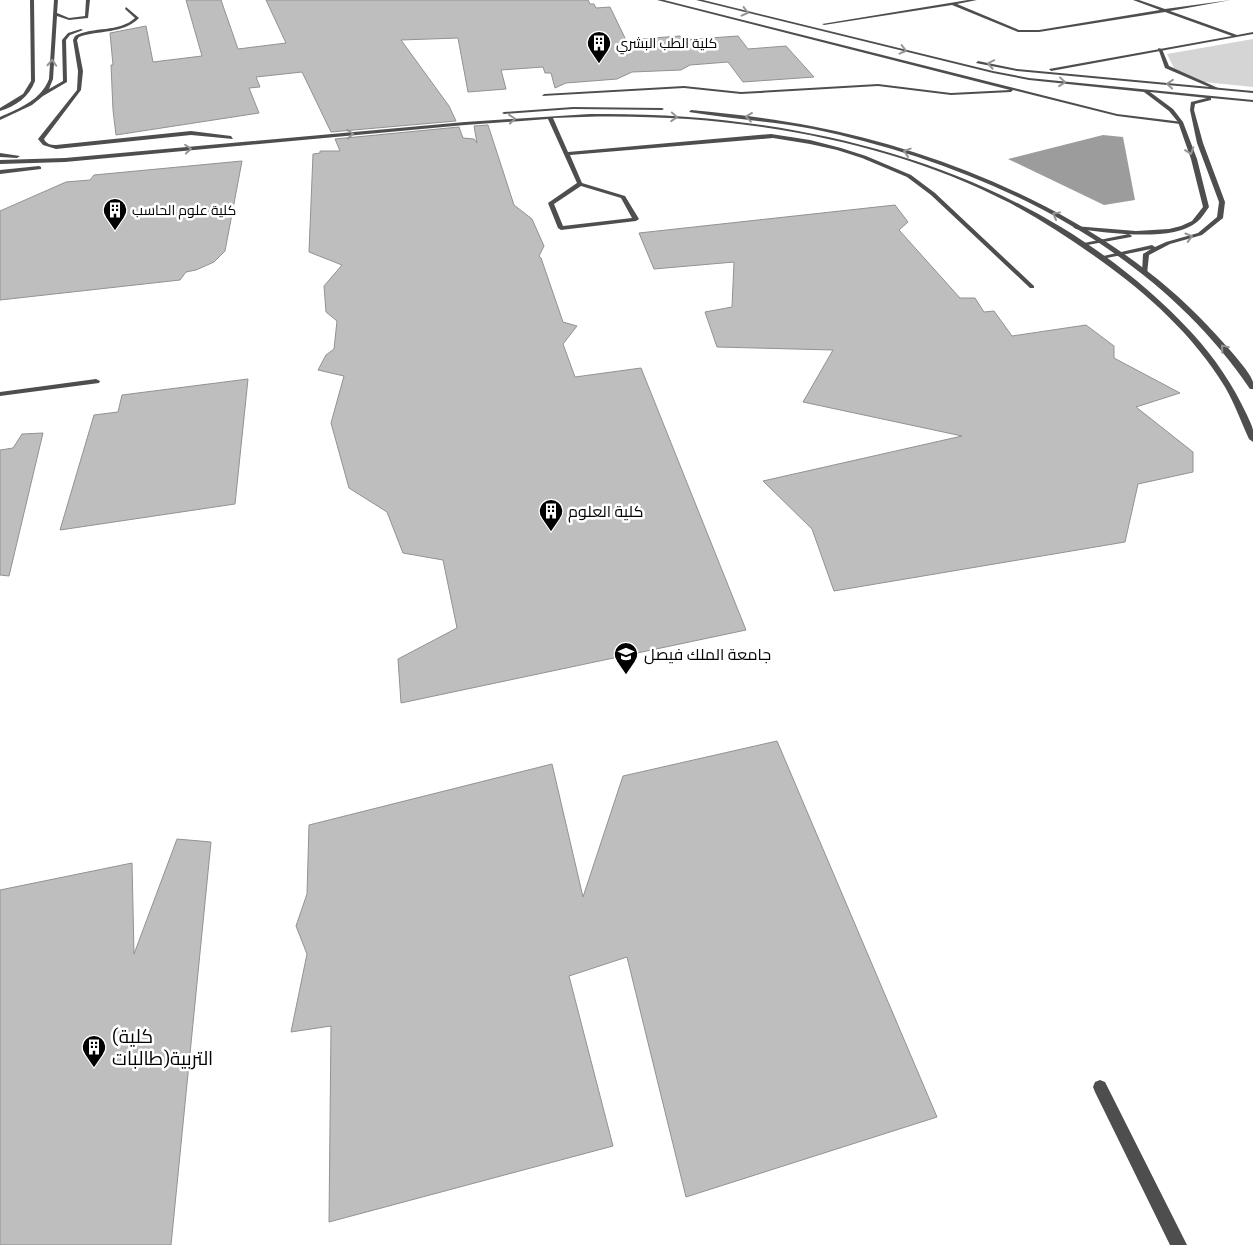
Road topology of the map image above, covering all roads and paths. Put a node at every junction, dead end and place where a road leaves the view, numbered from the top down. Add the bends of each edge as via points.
1 (32, 0) edge
2 (56, 0) edge
3 (88, 0) edge
4 (123, 0) edge
5 (659, 0) edge
6 (698, 0) edge
7 (975, 0) edge
8 (1135, 0) edge
9 (1229, 0) edge
10 (953, 4) junction
11 (126, 8) junction
12 (1165, 11) junction
13 (55, 14) junction
14 (816, 22) dead end
15 (824, 24) junction
16 (843, 28) dead end
17 (1253, 33) edge
18 (1236, 36) junction
19 (1160, 49) junction
20 (972, 60) dead end
21 (1040, 72) junction
22 (1216, 88) junction
23 (1022, 90) junction
24 (1140, 90) junction
25 (1253, 92) edge
26 (544, 95) dead end
27 (40, 96) junction
28 (1225, 98) junction
29 (1253, 101) edge
30 (0, 110) edge
31 (676, 110) dead end
32 (684, 110) dead end
33 (550, 116) junction
34 (0, 119) edge
35 (1180, 122) junction
36 (803, 133) junction
37 (771, 136) junction
38 (231, 138) junction
39 (567, 154) junction
40 (0, 155) edge
41 (65, 160) junction
42 (0, 162) edge
43 (0, 172) edge
44 (580, 184) junction
45 (1076, 226) junction
46 (1144, 233) junction
47 (1101, 241) junction
48 (1082, 244) junction
49 (1165, 244) junction
50 (1119, 254) junction
51 (1102, 258) junction
52 (1145, 273) junction
53 (1032, 287) dead end
54 (96, 381) dead end
55 (1253, 387) edge
56 (0, 394) edge
57 (1253, 439) edge
58 (1100, 1087) dead end
59 (1179, 1245) edge

1 - 30 street via 31,89 19,101
2 - 13 street
3 - 13 street via 86,17 69,19
4 - 11 street
5 - 23 street
6 -> 24 street via 993,72
7 - 10 street
8 - 12 street
9 - 12 street
10 - 12 street via 1028,32
10 - 15 street
11 - 27 street via 123,21 66,36 65,82
11 - 38 street via 137,18 136,21 77,36 81,84 41,139 43,143 46,146 66,146 191,134
12 - 18 street
27 -> 13 street via 49,89 51,79
14 - 15 street
15 - 16 street
17 - 18 street
18 - 19 street
19 - 21 street
19 - 22 street via 1167,67
21 -> 20 street
22 -> 21 street
22 - 25 street
23 - 26 street via 951,94 878,86 740,93 684,87
23 - 35 street via 1117,114
24 - 28 street
24 - 35 street via 1152,94 1177,115
27 - 34 street via 33,103
28 - 29 street
49 -> 28 street via 1200,234 1220,218 1222,202 1200,143 1192,110 1193,103
31 - 38 street via 554,109
45 -> 32 street via 1024,197 948,165 858,137 765,119
33 -> 36 street via 666,116
33 - 39 street
41 -> 33 street
35 -> 46 street via 1204,191 1206,207 1194,222 1172,230
36 - 37 street
36 - 48 street via 896,157 981,188
37 - 39 street
37 - 53 street via 839,149 909,176
38 - 40 street via 36,156
39 - 44 street
41 - 42 street
41 - 43 street via 35,169
44 - 44 street via 551,203 561,228 636,218 623,197
45 - 46 street
45 - 47 street
46 - 47 street
47 - 48 street
47 - 50 street
48 - 51 street
49 - 50 street
49 - 52 street via 1146,254
50 - 51 street
50 - 52 street
51 - 57 street via 1153,298 1200,348 1226,383
55 -> 52 street via 1223,346 1165,288
54 - 56 street
58 - 59 street

